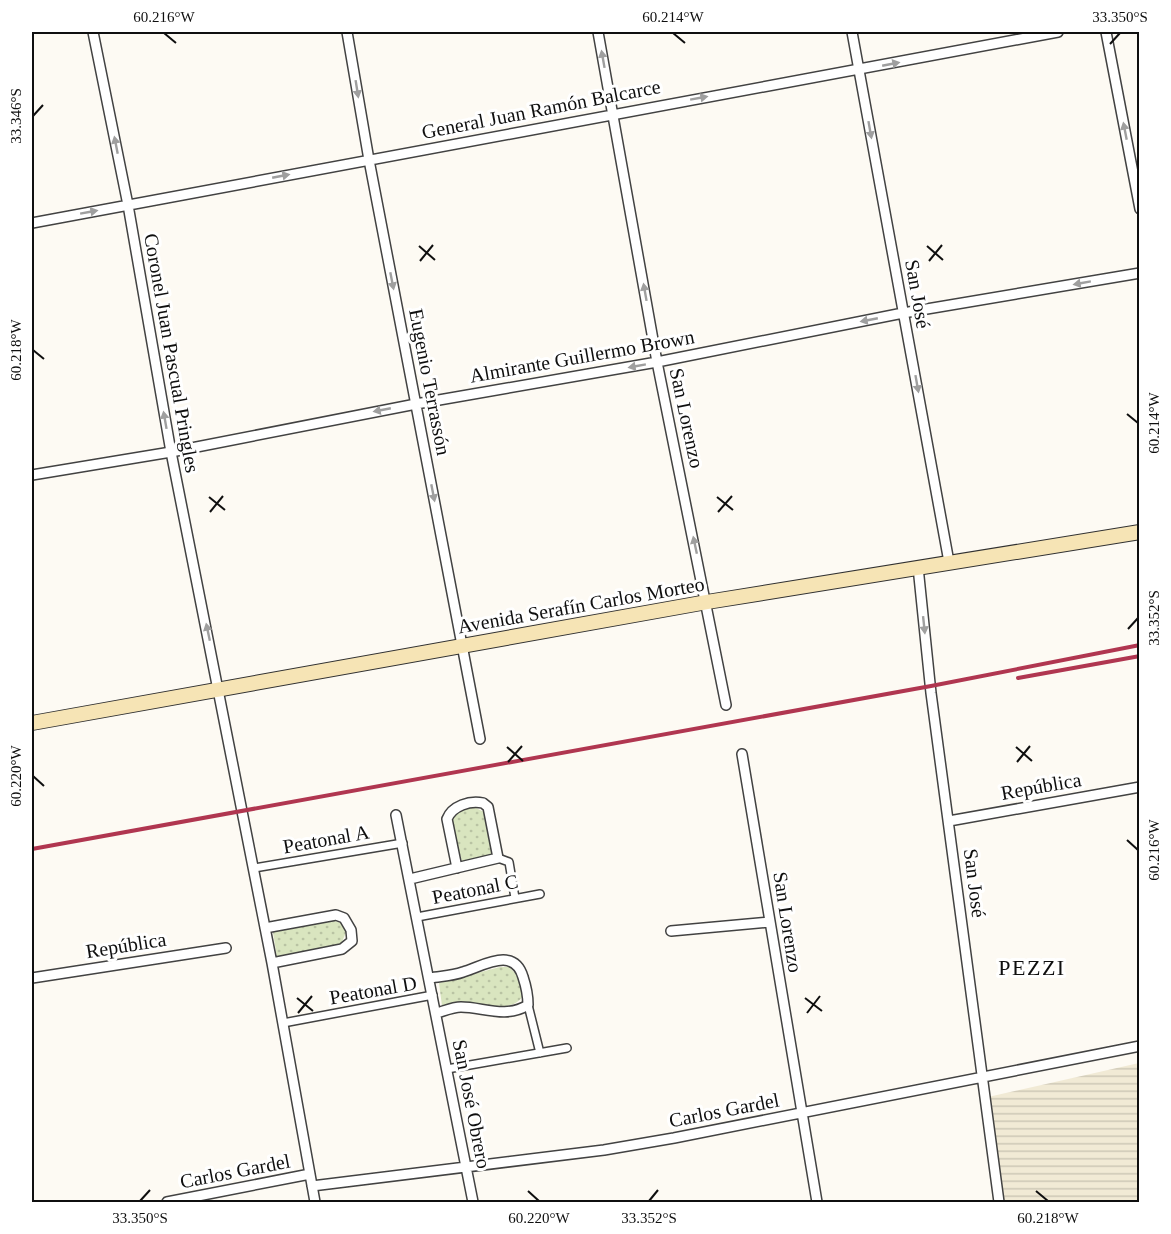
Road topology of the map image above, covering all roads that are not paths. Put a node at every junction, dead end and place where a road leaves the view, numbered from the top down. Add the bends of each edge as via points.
1 (93, 32) edge
2 (347, 32) edge
3 (598, 32) edge
4 (852, 32) edge
5 (1058, 32) edge
6 (1106, 32) edge
7 (859, 70) junction
8 (613, 113) junction
9 (369, 159) junction
10 (128, 205) junction
11 (1140, 209) edge
12 (32, 223) edge
13 (1140, 273) edge
14 (903, 313) junction
15 (657, 362) junction
16 (416, 404) junction
17 (171, 452) junction
18 (32, 475) edge
19 (1140, 532) edge
20 (950, 562) junction
21 (918, 567) junction
22 (707, 602) junction
23 (462, 646) junction
24 (220, 689) junction
25 (726, 705) dead end
26 (32, 723) edge
27 (480, 739) dead end
28 (742, 754) dead end
29 (1140, 787) edge
30 (396, 814) dead end
31 (949, 821) junction
32 (403, 843) junction
33 (498, 858) junction
34 (254, 868) junction
35 (457, 868) junction
36 (410, 879) junction
37 (540, 894) dead end
38 (515, 898) junction
39 (417, 917) junction
40 (770, 922) junction
41 (265, 928) junction
42 (672, 931) dead end
43 (226, 948) dead end
44 (272, 963) junction
45 (32, 978) edge
46 (430, 978) junction
47 (433, 995) junction
48 (528, 1005) junction
49 (437, 1013) junction
50 (283, 1023) junction
51 (1140, 1046) edge
52 (567, 1048) dead end
53 (540, 1053) junction
54 (447, 1069) junction
55 (982, 1079) junction
56 (801, 1114) junction
57 (465, 1166) junction
58 (310, 1174) junction
59 (312, 1186) junction
60 (167, 1203) edge
61 (315, 1203) edge
62 (473, 1203) edge
63 (817, 1203) edge
64 (999, 1203) edge

10 -> 1 street, Coronel Juan Pascual Pringles
2 -> 9 street, Eugenio Terrassón
8 -> 3 street, San Lorenzo
4 - 7 street, San José
7 -> 5 street, General Juan Ramón Balcarce
11 -> 6 street
8 -> 7 street, General Juan Ramón Balcarce
7 -> 14 street, San José
8 - 9 street, General Juan Ramón Balcarce
15 -> 8 street, San Lorenzo
10 -> 9 street, General Juan Ramón Balcarce
9 -> 16 street, Eugenio Terrassón
12 -> 10 street, General Juan Ramón Balcarce
17 -> 10 street, Coronel Juan Pascual Pringles
13 -> 14 street, Almirante Guillermo Brown
14 -> 15 street, Almirante Guillermo Brown
14 -> 20 street, San José
15 -> 16 street, Almirante Guillermo Brown
22 -> 15 street, San Lorenzo
16 -> 17 street, Almirante Guillermo Brown
16 -> 23 street, Eugenio Terrassón
17 - 18 street, Almirante Guillermo Brown
24 -> 17 street, Coronel Juan Pascual Pringles
19 - 20 main road, Avenida Serafín Carlos Morteo
20 - 21 main road, Avenida Serafín Carlos Morteo
21 - 22 main road, Avenida Serafín Carlos Morteo
21 -> 31 street, San José
22 - 23 main road, Avenida Serafín Carlos Morteo
22 - 25 street, San Lorenzo
23 - 24 main road, Avenida Serafín Carlos Morteo
23 - 27 street, Eugenio Terrassón
24 - 26 main road, Avenida Serafín Carlos Morteo
24 - 34 street, Coronel Juan Pascual Pringles
28 - 40 street, San Lorenzo
29 - 31 street, República
30 - 32 street, San José Obrero
31 - 55 street, San José
32 - 34 street, Peatonal A
32 - 36 street, San José Obrero
33 - 35 street
33 - 35 street via 488,807 477,801 468,803 450,812 447,819
33 - 38 street via 509,862
34 - 41 street, Coronel Juan Pascual Pringles
35 - 36 street
36 - 39 street, San José Obrero
37 - 38 street, Peatonal C
38 - 39 street, Peatonal C
39 - 46 street, San José Obrero
40 - 42 street
40 - 56 street, San Lorenzo
41 - 44 street, Coronel Juan Pascual Pringles
41 - 44 street via 336,915 344,918 351,930 352,941 342,949
43 - 45 street, República
44 - 50 street, Coronel Juan Pascual Pringles
46 - 47 street, San José Obrero
46 - 48 street via 458,974 486,963 516,962
47 - 49 street, San José Obrero
47 - 50 street, Peatonal D
48 - 49 street, San José Obrero via 485,1012 460,1007
48 - 53 street
49 - 54 street, San José Obrero
50 - 58 street, Coronel Juan Pascual Pringles
51 - 55 street, Carlos Gardel
52 - 53 street
53 - 54 street
54 - 57 street, San José Obrero
55 - 56 street, Carlos Gardel
55 - 64 street, San José
56 - 57 street, Carlos Gardel via 604,1150
56 - 63 street, San Lorenzo
57 - 59 street, Carlos Gardel
57 - 62 street, San José Obrero
58 - 59 street, Coronel Juan Pascual Pringles
58 - 60 street, Carlos Gardel
59 - 61 street, Coronel Juan Pascual Pringles

